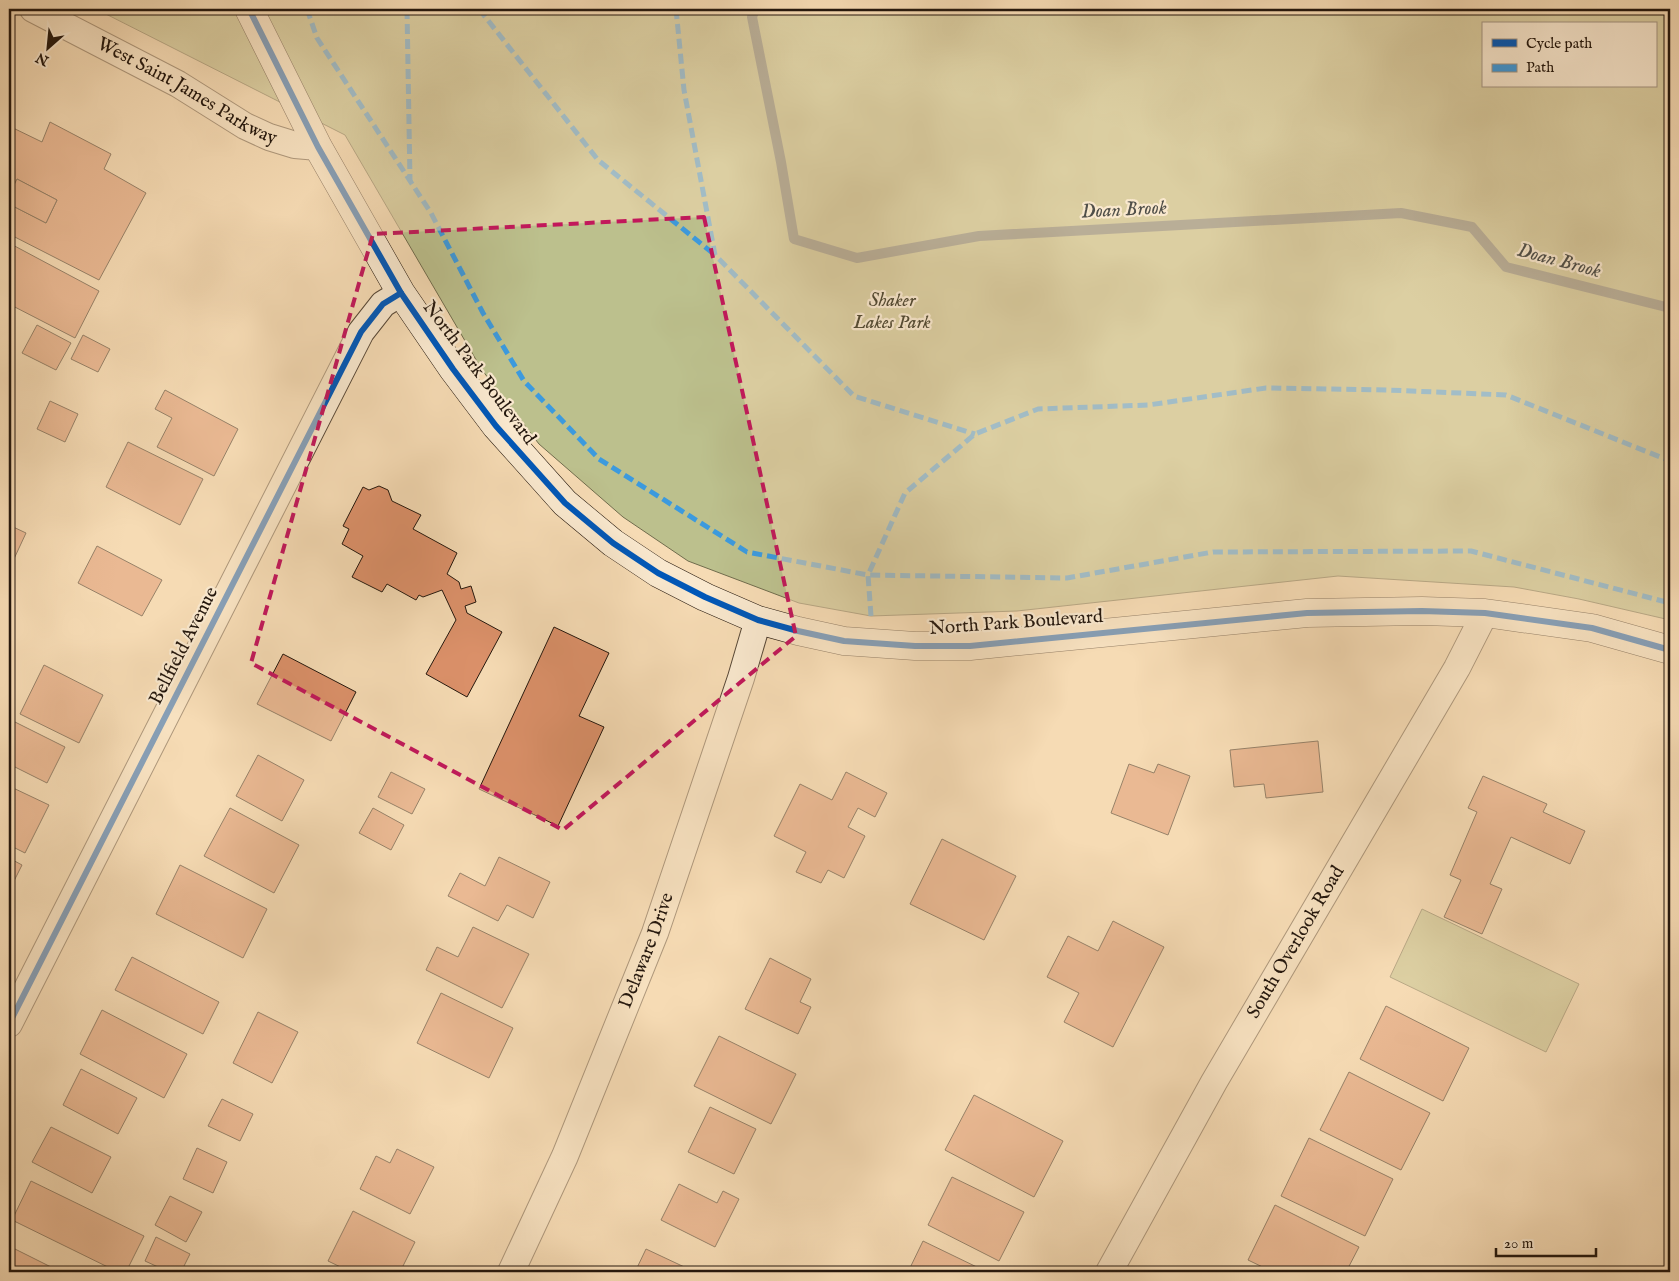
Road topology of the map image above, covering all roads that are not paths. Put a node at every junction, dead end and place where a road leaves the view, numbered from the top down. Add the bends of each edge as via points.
1 (32, 9) edge
2 (249, 9) edge
3 (318, 147) junction
4 (401, 292) junction
5 (1485, 613) junction
6 (758, 620) junction
7 (1670, 650) edge
8 (9, 1024) edge
9 (511, 1272) edge
10 (1109, 1272) edge

1 - 3 street, West Saint James Parkway via 178,84 245,126 294,145
2 - 3 street, North Park Boulevard
3 - 4 street, North Park Boulevard
4 - 6 street, North Park Boulevard via 496,426 565,503 658,573 704,598
4 - 8 street, Bellfield Avenue via 383,304 361,332
5 - 6 street, North Park Boulevard via 1422,610 1307,613 970,646 844,641
5 - 7 street, North Park Boulevard via 1592,628
5 - 10 street, South Overlook Road via 1457,668 1214,1082
6 - 9 street, Delaware Drive via 655,933 565,1156

